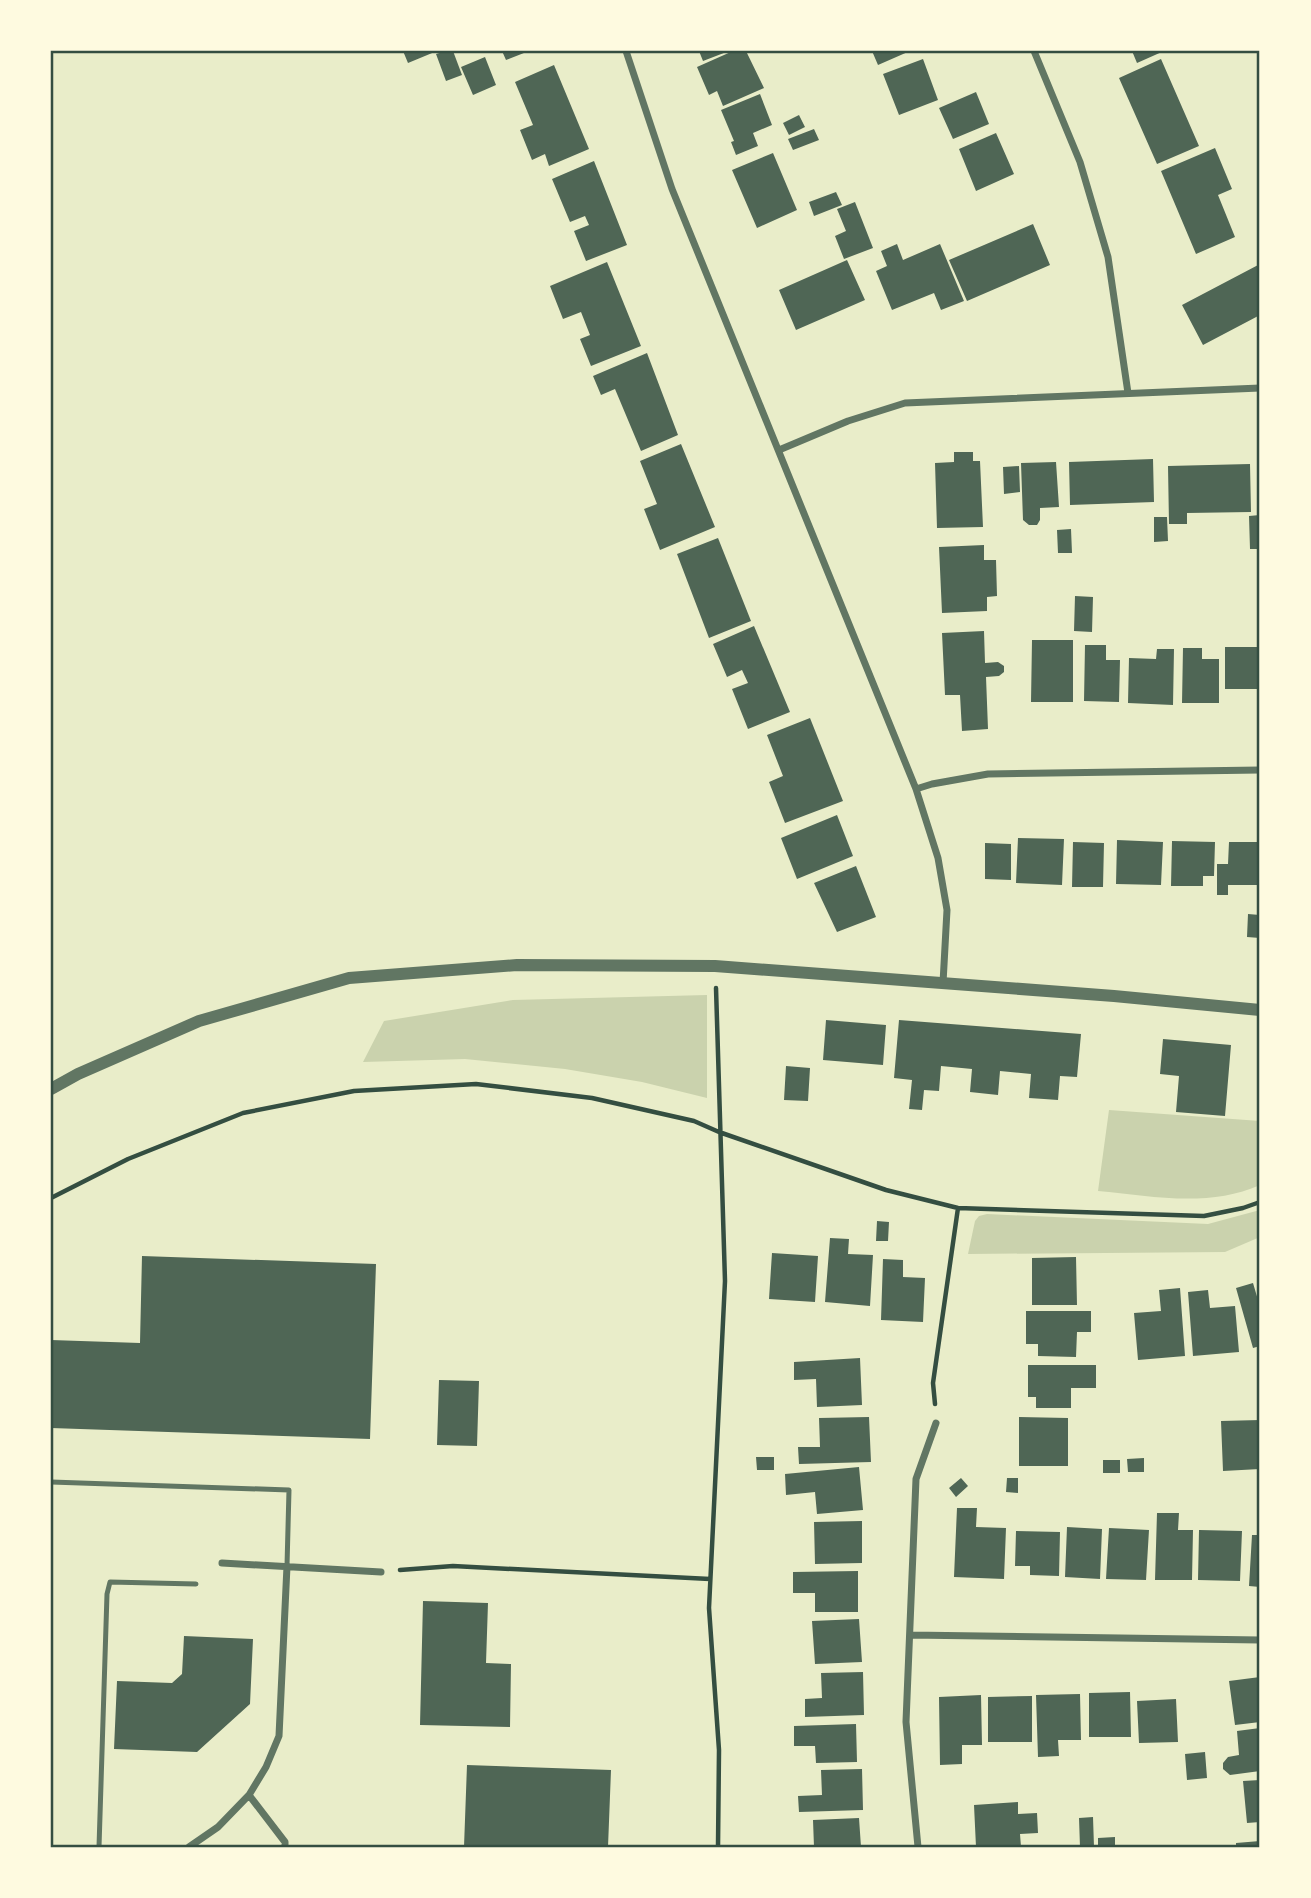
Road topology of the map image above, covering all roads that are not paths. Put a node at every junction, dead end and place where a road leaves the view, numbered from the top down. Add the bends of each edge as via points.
1 (626, 51) edge
2 (1034, 51) edge
3 (1260, 388) edge
4 (1128, 393) junction
5 (779, 450) junction
6 (1260, 771) edge
7 (916, 789) junction
8 (943, 983) junction
9 (1260, 1010) edge
10 (51, 1089) edge
11 (936, 1423) road end
12 (51, 1482) edge
13 (222, 1563) dead end
14 (287, 1566) junction
15 (381, 1572) road end
16 (196, 1584) dead end
17 (910, 1635) junction
18 (1260, 1640) edge
19 (249, 1795) junction
20 (99, 1847) edge
21 (189, 1847) edge
22 (285, 1847) edge
23 (918, 1847) edge

1 - 5 street via 672,189
2 - 4 street via 1080,162 1108,257
3 - 4 street
4 - 5 street via 905,403
5 - 7 street
6 - 7 street via 988,774
7 - 8 street via 938,858 947,910
8 - 9 street
8 - 10 street via 715,966 517,965 349,978 199,1021
11 - 17 street via 916,1479
12 - 14 lane via 289,1490
13 - 14 street
14 - 15 street
14 - 19 street via 279,1736
16 - 20 lane via 110,1582
17 - 18 street
17 - 23 street via 906,1722
19 - 21 street via 218,1827
19 - 22 street

